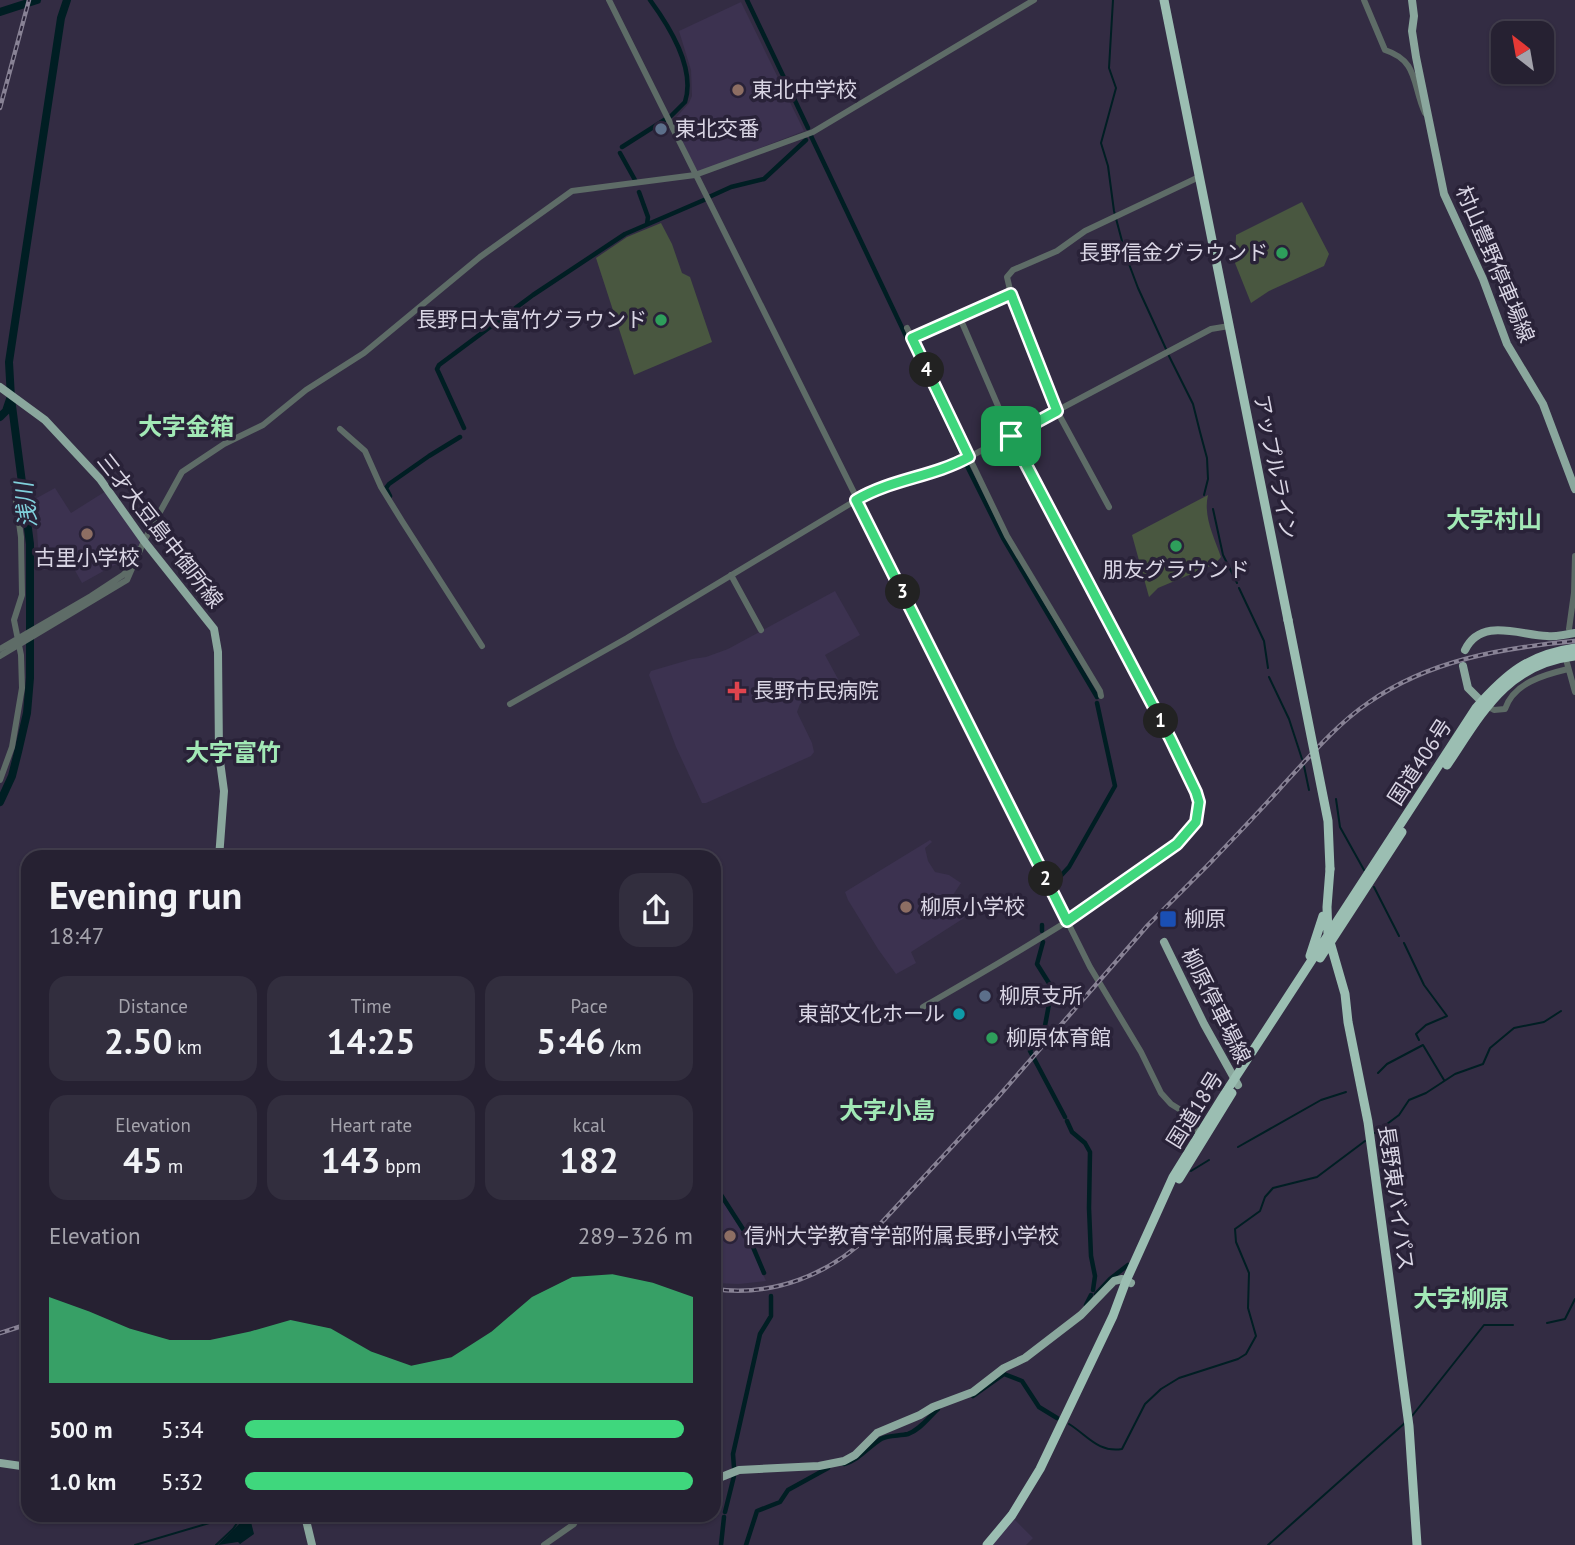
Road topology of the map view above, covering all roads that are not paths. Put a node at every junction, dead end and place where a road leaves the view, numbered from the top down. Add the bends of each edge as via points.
1 (609, 0) edge
2 (1034, 0) edge
3 (1164, 0) edge
4 (1364, 0) edge
5 (1412, 0) edge
6 (1429, 119) junction
7 (695, 175) junction
8 (1199, 177) junction
9 (1011, 294) junction
10 (960, 317) junction
11 (1229, 326) junction
12 (907, 328) dead end
13 (912, 338) junction
14 (2, 388) edge
15 (1057, 411) junction
16 (340, 429) dead end
17 (1011, 436) junction
18 (969, 457) junction
19 (1575, 489) edge
20 (856, 500) junction
21 (16, 501) dead end
22 (1109, 507) dead end
23 (144, 541) junction
24 (1575, 556) edge
25 (731, 575) junction
26 (761, 630) dead end
27 (1572, 631) edge
28 (20, 641) junction
29 (482, 646) dead end
30 (1575, 648) edge
31 (0, 649) edge
32 (1465, 650) dead end
33 (0, 656) edge
34 (1575, 656) edge
35 (1463, 666) dead end
36 (1575, 692) edge
37 (1101, 696) dead end
38 (510, 704) dead end
39 (1484, 704) junction
40 (0, 780) edge
41 (220, 850) edge
42 (1327, 905) junction
43 (1346, 907) junction
44 (1067, 921) junction
45 (1329, 939) junction
46 (1164, 942) dead end
47 (1296, 986) junction
48 (923, 1007) dead end
49 (1236, 1082) junction
50 (1201, 1137) junction
51 (1129, 1282) junction
52 (0, 1462) edge
53 (21, 1466) edge
54 (721, 1477) edge
55 (306, 1522) edge
56 (575, 1522) edge
57 (312, 1545) edge
58 (544, 1545) edge
59 (987, 1545) edge
60 (1417, 1545) edge

1 - 7 street
2 - 7 street via 813,132
3 - 8 highway, アップルライン
4 - 6 street via 1385,50 1410,65
5 - 6 main road, 村山豊野停車場線 via 1412,32
6 - 19 main road, 村山豊野停車場線 via 1444,194 1507,344 1543,404
7 - 20 street
7 - 23 street via 572,191 480,257 364,353 306,390 263,425 182,472
8 - 9 street via 1013,270 1007,277
8 - 11 highway, アップルライン
9 - 10 street
9 - 15 street
10 - 13 street
10 - 17 street
11 - 15 street via 1210,329
11 - 42 highway, アップルライン, bridge via 1328,821
12 - 13 street
13 - 18 street
14 - 23 main road, 三才大豆島中御所線 via 45,420 100,479
15 - 17 street
15 - 22 street
16 - 29 street via 365,451 402,522
17 - 18 street
17 - 44 street via 1199,802 1196,822 1177,844
18 - 20 street
18 - 37 street via 1007,536
20 - 25 street
20 - 44 street
21 - 28 street via 22,595 14,620
23 - 28 street via 123,575
23 - 41 main road, 三才大豆島中御所線 via 214,629 224,791
24 - 27 street
25 - 26 street
25 - 38 street
27 - 32 main road via 1545,636 1501,629 1484,632 1470,639
28 - 31 street
28 - 33 street
28 - 40 street via 18,716
30 - 39 highway, 国道406号 via 1542,655 1519,667
34 - 39 highway, 国道406号 via 1547,661 1515,677
35 - 39 main road via 1468,688
36 - 39 street via 1567,666 1520,688 1505,709 1494,710
39 - 43 highway, 国道406号
39 - 45 highway, 国道406号
42 - 43 highway via 1336,911
42 - 45 highway, アップルライン
42 - 47 highway
43 - 45 highway, 国道406号
44 - 48 street
44 - 50 street via 1161,1093 1186,1114
45 - 47 highway, 国道18号
45 - 49 highway, 国道18号
45 - 60 highway, 長野東バイパス via 1345,994 1368,1122 1407,1407
46 - 49 main road, 柳原停車場線
47 - 49 highway, 国道18号
49 - 50 highway, 国道18号
50 - 51 highway, 国道18号 via 1169,1186
51 - 54 main road via 1114,1281 1081,1315 981,1387 877,1433 844,1461 739,1470
51 - 59 highway, 国道18号 via 1040,1469
52 - 53 main road
55 - 57 main road
56 - 58 street

